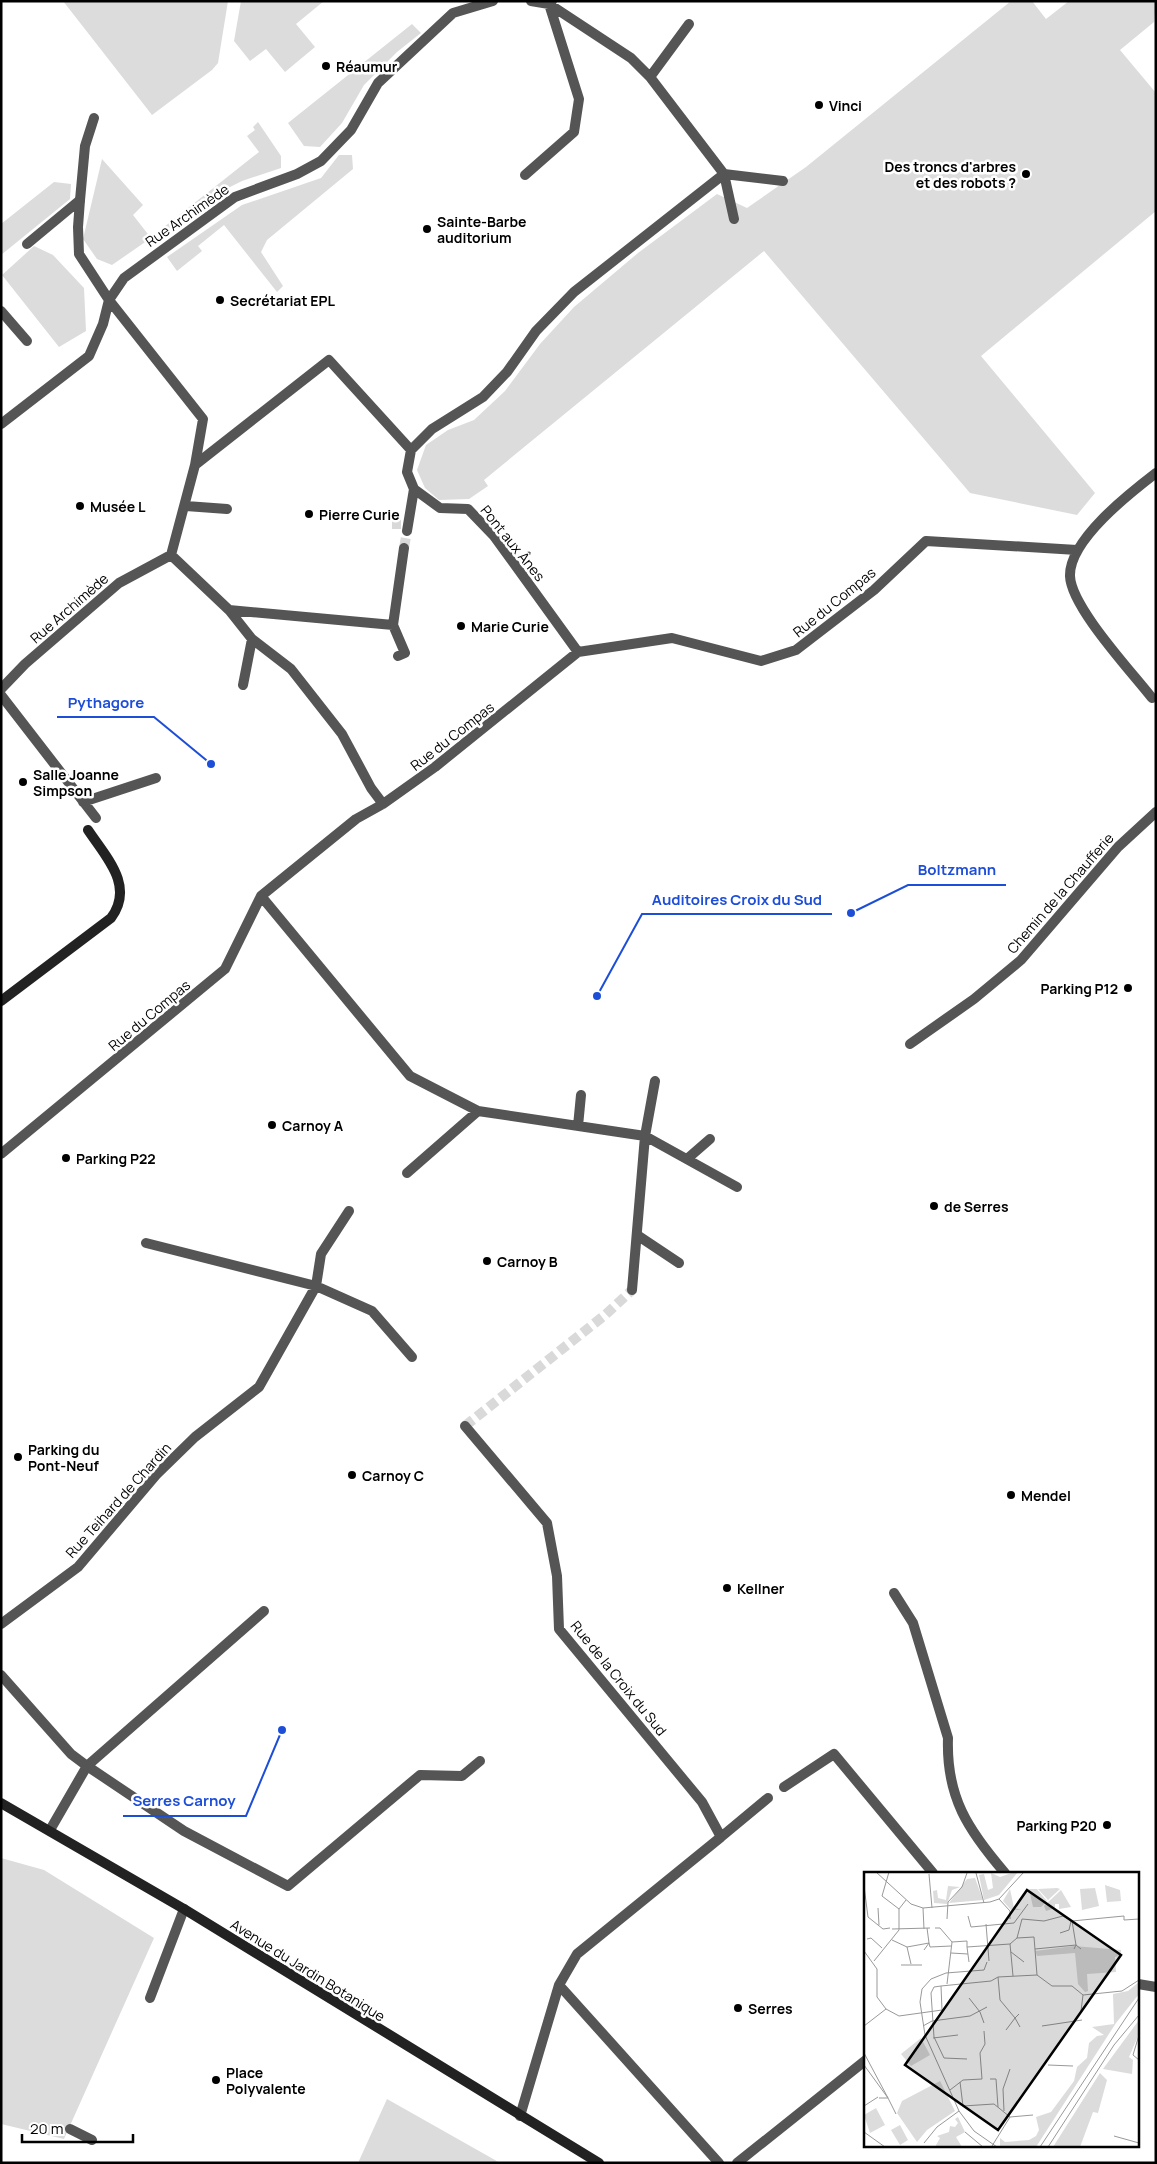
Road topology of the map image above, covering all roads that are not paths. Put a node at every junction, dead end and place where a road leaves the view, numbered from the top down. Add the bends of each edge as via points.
1 (493, 1) edge
2 (531, 1) edge
3 (550, 3) edge
4 (689, 24) dead end
5 (650, 77) junction
6 (94, 118) dead end
7 (724, 174) junction
8 (524, 175) dead end
9 (783, 181) dead end
10 (80, 200) junction
11 (734, 219) dead end
12 (27, 244) dead end
13 (109, 300) junction
14 (1, 311) edge
15 (27, 340) dead end
16 (1, 424) edge
17 (411, 450) junction
18 (195, 466) junction
19 (1156, 473) edge
20 (414, 489) junction
21 (186, 506) junction
22 (226, 509) dead end
23 (405, 527) tunnel mouth
24 (404, 548) tunnel mouth
25 (1077, 550) junction
26 (171, 555) junction
27 (229, 610) junction
28 (393, 625) junction
29 (252, 639) junction
30 (578, 652) junction
31 (398, 656) dead end
32 (243, 685) dead end
33 (1, 689) edge
34 (1, 695) edge
35 (1152, 698) dead end
36 (156, 778) dead end
37 (83, 802) junction
38 (383, 804) junction
39 (1156, 812) edge
40 (96, 818) dead end
41 (88, 830) dead end
42 (262, 896) junction
43 (1, 1001) edge
44 (910, 1044) dead end
45 (655, 1081) dead end
46 (581, 1096) dead end
47 (478, 1111) junction
48 (578, 1126) junction
49 (645, 1136) junction
50 (710, 1138) dead end
51 (1, 1154) edge
52 (687, 1159) junction
53 (407, 1172) dead end
54 (737, 1187) dead end
55 (349, 1210) dead end
56 (637, 1235) junction
57 (146, 1243) dead end
58 (679, 1263) dead end
59 (316, 1286) junction
60 (632, 1290) tunnel mouth
61 (412, 1357) dead end
62 (465, 1426) dead end
63 (894, 1593) dead end
64 (264, 1611) dead end
65 (1, 1624) edge
66 (1, 1675) edge
67 (480, 1761) dead end
68 (87, 1766) junction
69 (784, 1787) dead end
70 (768, 1798) dead end
71 (1, 1803) edge
72 (50, 1830) junction
73 (721, 1837) junction
74 (932, 1872) edge
75 (1004, 1872) edge
76 (184, 1909) junction
77 (559, 1984) junction
78 (1140, 1984) edge
79 (1156, 1987) edge
80 (150, 1998) dead end
81 (864, 2062) edge
82 (520, 2116) junction
83 (70, 2129) dead end
84 (92, 2140) dead end
85 (599, 2163) edge
86 (719, 2163) edge
87 (737, 2163) edge

1 - 13 street, Rue Archimède via 453,13 378,83 351,130 321,161 297,174 235,197 124,278
2 - 3 street
3 - 5 street via 631,58
3 - 8 street via 579,99 574,132
4 - 5 street
5 - 7 street
6 - 10 street via 85,146
7 - 9 street
7 - 11 street
7 - 17 street via 574,292 536,331 507,372 483,397 432,430
10 - 12 street
10 - 13 street via 79,254
13 - 16 street via 89,356
13 - 18 street via 203,419
14 - 15 street
17 - 18 street via 329,360
17 - 20 street via 408,472
18 - 21 street
19 - 25 street via 1104,518
20 - 23 street
20 - 30 street, Pont aux Ânes via 440,508 468,510 494,536
21 - 22 street
21 - 26 street
24 - 28 street
25 - 30 street, Rue du Compas via 926,541 874,590 796,650 761,661 672,638
25 - 35 street via 1070,575 1076,600
26 - 27 street
26 - 33 street, Rue Archimède via 119,583 25,664
27 - 28 street
27 - 29 street
28 - 31 street via 405,653
29 - 32 street
29 - 38 street via 291,670 342,734
30 - 38 street, Rue du Compas via 435,768
34 - 37 street
36 - 37 street
37 - 40 street
38 - 42 street, Rue du Compas via 356,819
39 - 44 street, Chemin de la Chaufferie via 1112,853 1021,960 974,999
41 - 43 street via 114,871 121,889 119,907 112,918
42 - 47 street via 410,1076
42 - 51 street, Rue du Compas via 225,969
45 - 49 street
46 - 48 street
47 - 48 street
47 - 53 street
48 - 49 street
49 - 52 street
49 - 56 street
50 - 52 street
52 - 54 street
55 - 59 street via 321,1254
56 - 58 street
56 - 60 street
57 - 59 street
59 - 61 street via 372,1311
59 - 65 street, Rue Teihard de Chardin via 260,1387 195,1437 156,1475 78,1567
62 - 73 street, Rue de la Croix du Sud via 547,1523 557,1576 559,1629 702,1802
63 - 75 street via 913,1622 948,1738 947,1754 954,1798 979,1843
64 - 68 street
66 - 68 street via 71,1754
67 - 68 street via 462,1776 420,1775 288,1886 184,1831
68 - 72 street
69 - 74 street via 834,1754
70 - 73 street
71 - 72 street, Avenue du Jardin Botanique
72 - 76 street, Avenue du Jardin Botanique
73 - 77 street via 577,1954
76 - 80 street
76 - 82 street, Avenue du Jardin Botanique
77 - 82 street
77 - 86 street
78 - 79 street
81 - 87 street
82 - 85 street, Avenue du Jardin Botanique
83 - 84 street

